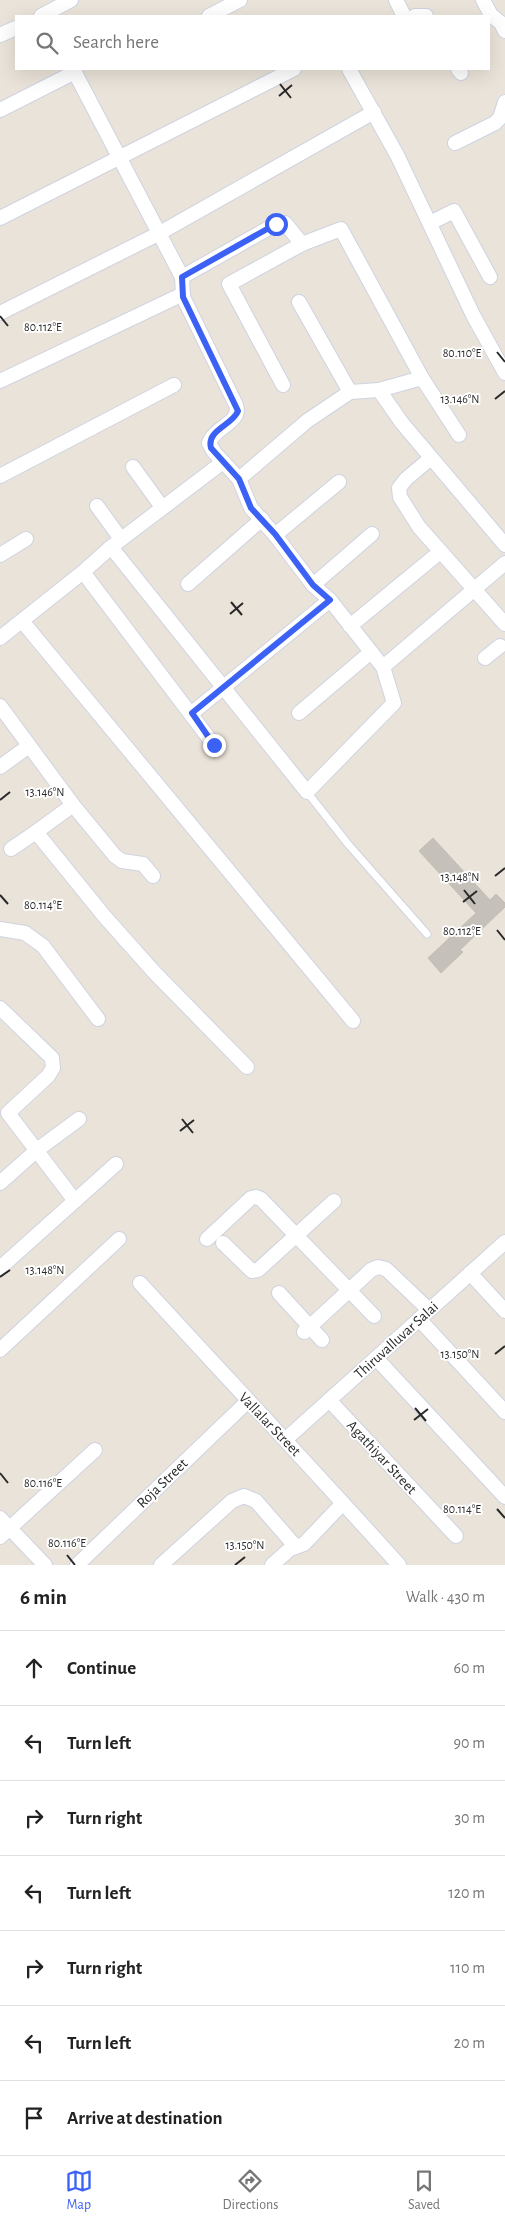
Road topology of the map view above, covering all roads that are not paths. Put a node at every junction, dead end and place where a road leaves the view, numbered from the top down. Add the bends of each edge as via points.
1 (71, 0) edge
2 (240, 0) edge
3 (483, 0) edge
4 (45, 15) edge
5 (211, 15) edge
6 (15, 28) edge
7 (505, 31) edge
8 (0, 35) edge
9 (74, 70) edge
10 (292, 70) edge
11 (350, 70) edge
12 (505, 102) edge
13 (0, 110) edge
14 (374, 112) junction
15 (455, 143) dead end
16 (120, 159) junction
17 (0, 218) edge
18 (430, 223) junction
19 (158, 234) junction
20 (302, 244) junction
21 (182, 277) junction
22 (490, 277) dead end
23 (182, 294) junction
24 (299, 302) dead end
25 (0, 313) edge
26 (505, 373) edge
27 (422, 378) junction
28 (0, 381) edge
29 (174, 385) dead end
30 (283, 385) dead end
31 (380, 390) junction
32 (350, 392) junction
33 (459, 435) dead end
34 (431, 458) junction
35 (223, 462) junction
36 (133, 467) dead end
37 (0, 476) edge
38 (239, 479) junction
39 (339, 482) dead end
40 (97, 506) dead end
41 (162, 507) junction
42 (262, 519) junction
43 (275, 534) junction
44 (372, 534) dead end
45 (502, 536) edge
46 (26, 538) dead end
47 (116, 543) junction
48 (440, 552) junction
49 (0, 555) edge
50 (505, 563) edge
51 (83, 572) junction
52 (188, 584) dead end
53 (313, 585) junction
54 (474, 590) junction
55 (330, 600) junction
56 (22, 621) junction
57 (505, 624) edge
58 (350, 626) junction
59 (0, 638) edge
60 (503, 645) edge
61 (371, 652) junction
62 (485, 658) dead end
63 (382, 667) junction
64 (222, 688) junction
65 (0, 706) edge
66 (192, 713) junction
67 (299, 713) dead end
68 (214, 745) dead end
69 (29, 746) junction
70 (0, 767) edge
71 (307, 792) junction
72 (73, 805) junction
73 (36, 832) junction
74 (11, 849) dead end
75 (153, 876) dead end
76 (0, 929) edge
77 (427, 934) dead end
78 (0, 1008) edge
79 (98, 1019) dead end
80 (353, 1021) dead end
81 (247, 1067) dead end
82 (4, 1117) edge
83 (79, 1119) dead end
84 (37, 1150) junction
85 (116, 1164) dead end
86 (0, 1182) edge
87 (75, 1200) junction
88 (334, 1201) dead end
89 (296, 1236) junction
90 (119, 1239) dead end
91 (207, 1239) dead end
92 (505, 1242) edge
93 (223, 1243) dead end
94 (0, 1268) edge
95 (470, 1273) junction
96 (140, 1283) dead end
97 (350, 1291) junction
98 (279, 1294) dead end
99 (505, 1311) edge
100 (424, 1315) junction
101 (374, 1316) dead end
102 (307, 1330) junction
103 (322, 1340) dead end
104 (0, 1350) edge
105 (376, 1358) junction
106 (329, 1400) junction
107 (248, 1401) junction
108 (505, 1412) edge
109 (286, 1439) junction
110 (95, 1450) dead end
111 (505, 1497) edge
112 (343, 1503) junction
113 (0, 1518) edge
114 (5, 1533) edge
115 (456, 1536) dead end
116 (296, 1547) junction
117 (80, 1562) edge
118 (45, 1565) edge
119 (97, 1565) edge
120 (161, 1565) edge
121 (272, 1565) edge
122 (399, 1565) edge

1 - 4 street
2 - 5 street
3 - 7 street
6 - 8 street
9 - 13 street
9 - 16 street
10 - 16 street
11 - 14 street
12 - 15 street via 495,123
14 - 18 street
14 - 19 street
16 - 17 street
16 - 19 street
18 - 22 street via 454,212
18 - 26 street via 473,315
19 - 21 street
19 - 25 street
20 - 21 street via 284,223 276,224
20 - 27 street via 341,229
20 - 30 street via 228,284
21 - 23 street
23 - 28 street
23 - 35 street via 238,411 236,417 211,439 211,448
24 - 32 street
27 - 31 street
27 - 33 street
29 - 37 street
31 - 32 street
31 - 34 street
32 - 38 street via 307,420
34 - 45 street
34 - 48 street via 399,488 400,497 419,527
35 - 38 street
35 - 41 street
36 - 41 street
38 - 42 street via 251,508
39 - 43 street
40 - 47 street
41 - 47 street
42 - 43 street
42 - 52 street
43 - 53 street
44 - 53 street
46 - 49 street
47 - 51 street
47 - 64 street
48 - 54 street
48 - 58 street
50 - 54 street
51 - 56 street
51 - 66 street
53 - 55 street
54 - 57 street
54 - 63 street
55 - 58 street
55 - 64 street
56 - 59 street
56 - 80 street
58 - 61 street
60 - 62 street
61 - 63 street
61 - 67 street
63 - 71 street via 394,703
64 - 66 street
64 - 71 street
65 - 69 street
66 - 68 street
69 - 70 street
69 - 72 street
71 - 77 lane
72 - 73 street
72 - 75 street via 115,856 122,861 143,864
73 - 74 street
73 - 81 street via 154,972
76 - 79 street via 25,933 43,946
78 - 82 street via 52,1058 53,1068
82 - 84 street
83 - 84 street
84 - 86 street
84 - 87 street
85 - 87 street
87 - 94 street
88 - 89 street
89 - 91 street via 256,1197
89 - 93 street via 258,1270 252,1271
89 - 97 street
90 - 104 street
92 - 95 street, Thiruvalluvar Salai
95 - 99 street
95 - 100 street, Thiruvalluvar Salai
96 - 107 street, Vallalar Street
97 - 100 street via 371,1270 378,1267 386,1269
97 - 101 street
97 - 102 street
98 - 102 street
100 - 105 street, Thiruvalluvar Salai
100 - 108 street
102 - 103 street
105 - 106 street, Thiruvalluvar Salai
105 - 111 street
106 - 109 street, Thiruvalluvar Salai
106 - 115 street, Agathiyar Street
107 - 109 street, Vallalar Street
107 - 117 street, Roja Street
109 - 112 street, Vallalar Street
110 - 114 street
112 - 116 street via 304,1544
112 - 122 street, Vallalar Street
113 - 114 street
114 - 118 street
116 - 120 street via 256,1501 244,1496 232,1501
116 - 121 street
117 - 119 street

